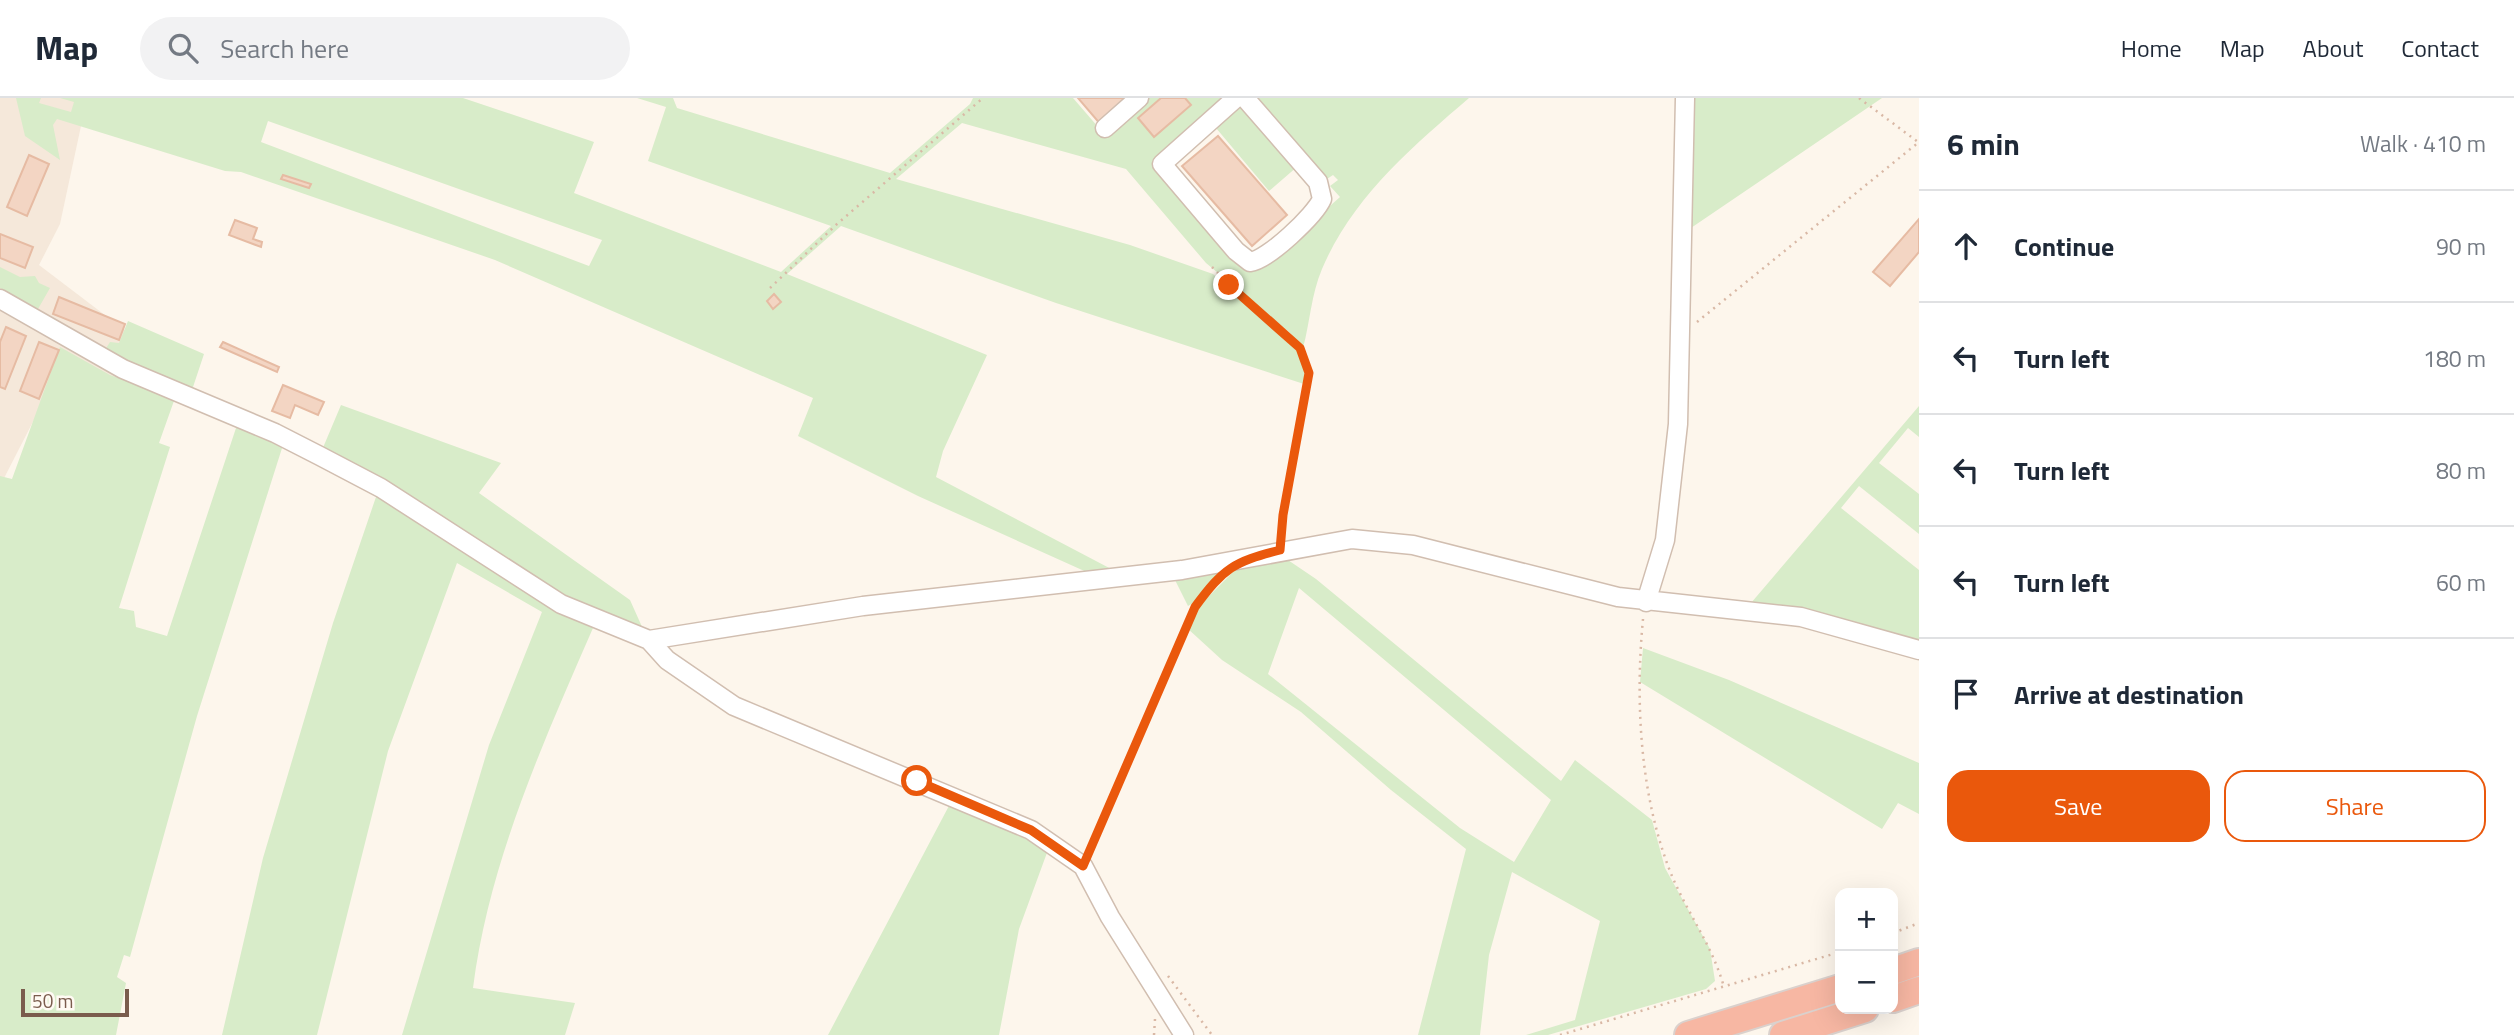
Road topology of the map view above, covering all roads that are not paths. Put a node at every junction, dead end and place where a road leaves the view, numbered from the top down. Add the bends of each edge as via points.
1 (1139, 98) edge
2 (1236, 98) edge
3 (1245, 98) edge
4 (1685, 98) edge
5 (1105, 128) dead end
6 (0, 299) edge
7 (1646, 601) junction
8 (649, 640) junction
9 (1919, 650) edge
10 (1919, 962) edge
11 (1898, 969) edge
12 (1835, 990) edge
13 (1919, 990) edge
14 (1898, 997) edge
15 (1849, 1014) edge
16 (1184, 1035) edge
17 (1688, 1035) edge
18 (1783, 1035) edge

1 - 5 street
2 - 3 street via 1162,164 1250,262 1264,257 1312,214 1322,199 1318,182
4 - 7 street via 1673,485 1659,568
6 - 8 street via 122,369 275,433 381,488 562,604
7 - 8 street via 1584,590 1413,545 1353,539 1182,570 863,606
7 - 9 street via 1801,617
8 - 16 street via 667,660 734,706 1031,830 1083,866
10 - 11 highway
12 - 17 highway
13 - 14 highway
15 - 18 highway

